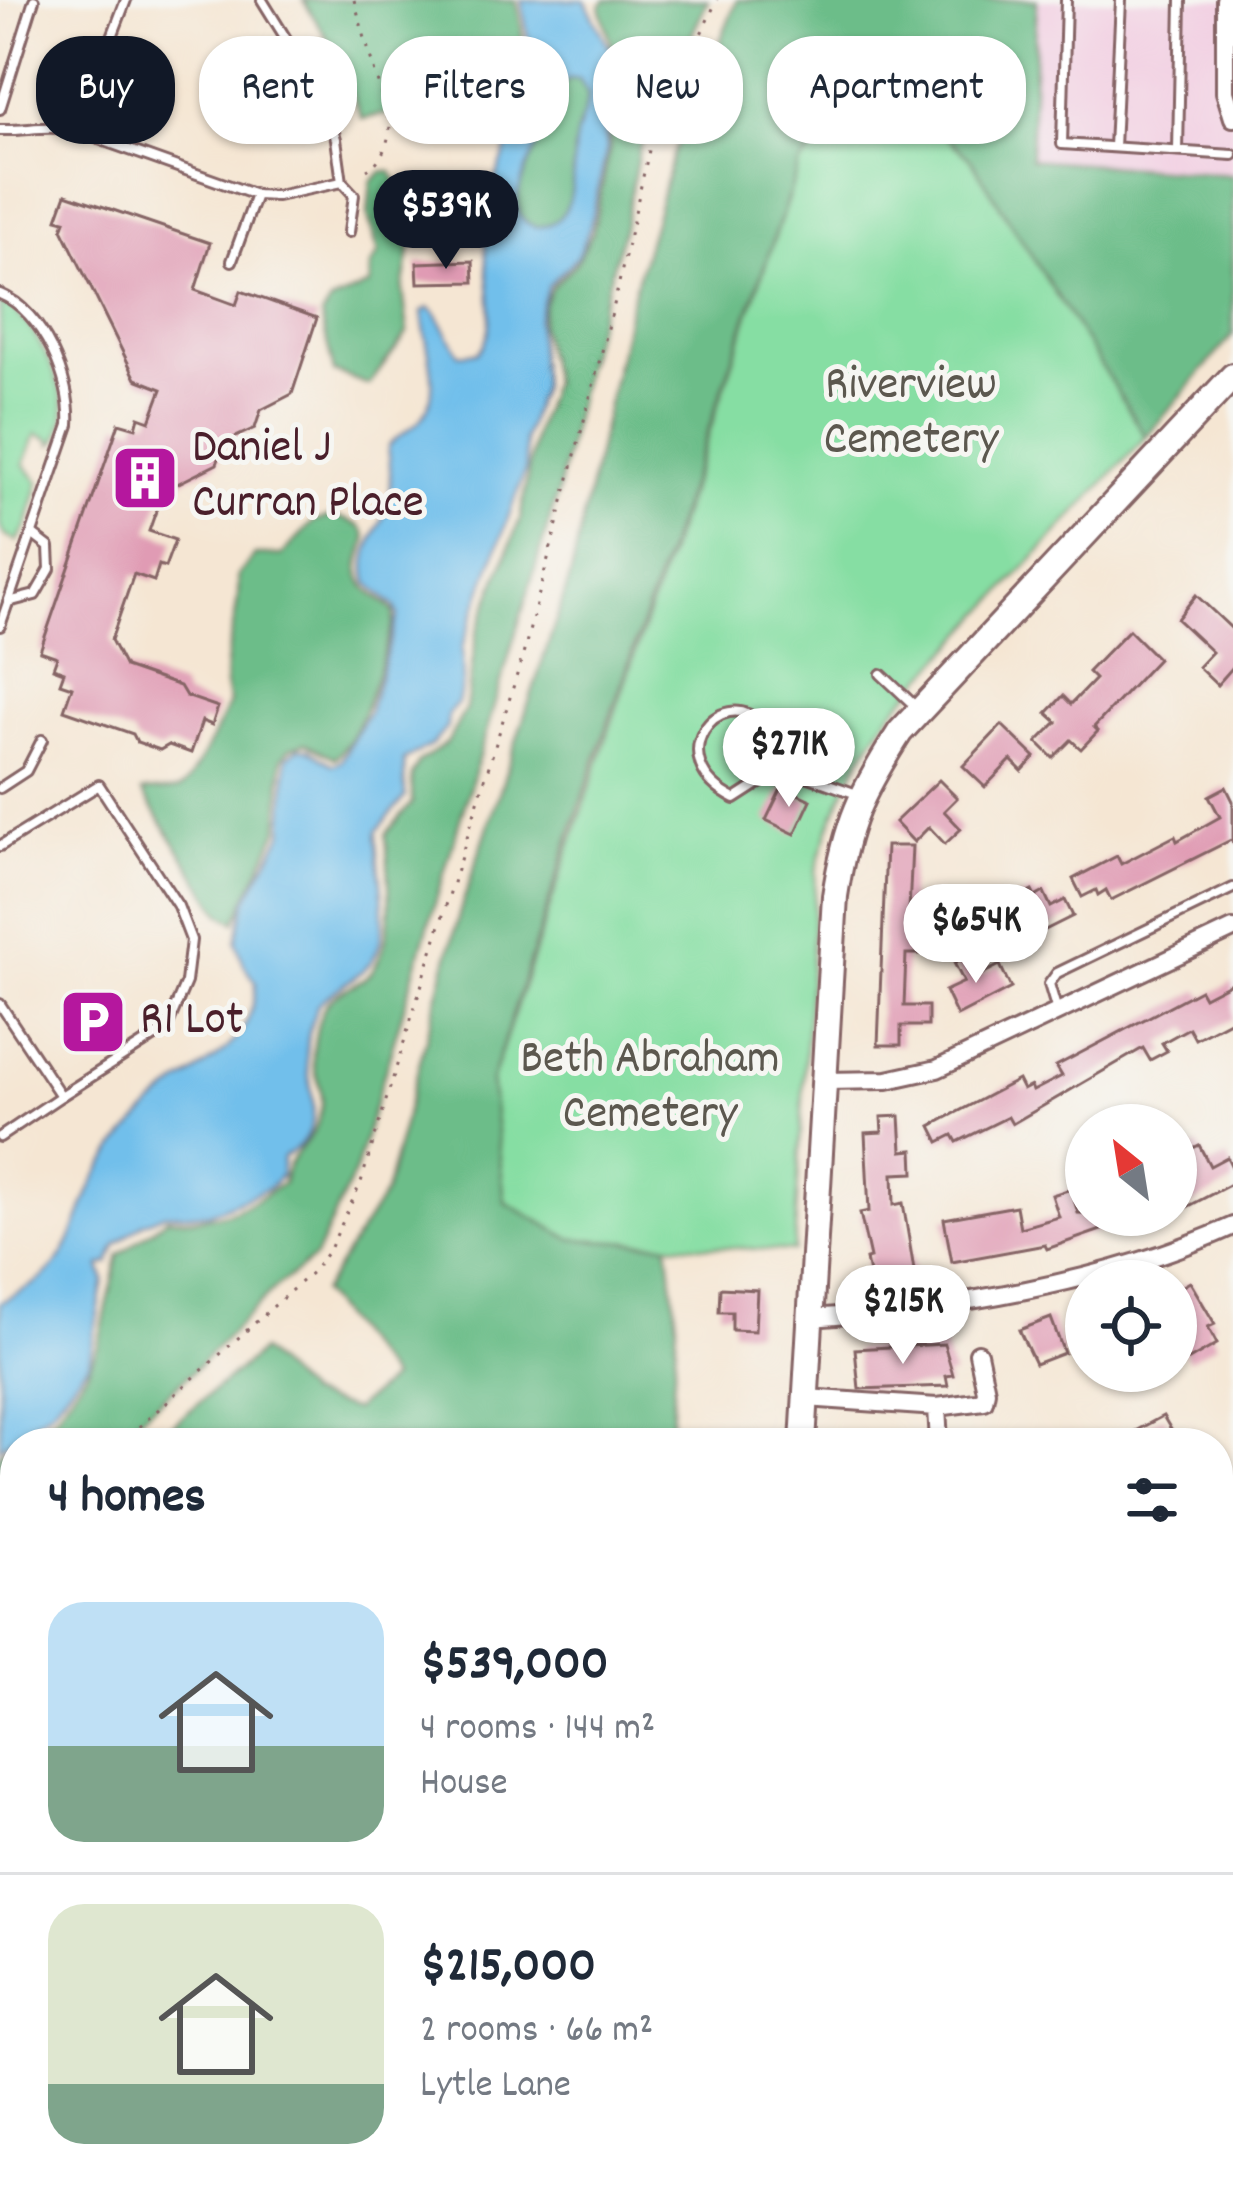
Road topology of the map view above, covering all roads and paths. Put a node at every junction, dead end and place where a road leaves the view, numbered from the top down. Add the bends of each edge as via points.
1 (34, 0) edge
2 (125, 0) edge
3 (262, 0) edge
4 (354, 0) edge
5 (717, 0) edge
6 (1066, 0) edge
7 (1121, 0) edge
8 (1181, 0) edge
9 (1225, 0) edge
10 (111, 36) edge
11 (0, 109) edge
12 (1233, 118) edge
13 (36, 126) edge
14 (0, 130) edge
15 (115, 144) edge
16 (1114, 147) junction
17 (1178, 151) junction
18 (1233, 155) edge
19 (367, 170) dead end
20 (342, 182) junction
21 (256, 195) junction
22 (349, 232) dead end
23 (232, 261) dead end
24 (0, 294) edge
25 (1233, 376) edge
26 (32, 534) junction
27 (8, 602) junction
28 (0, 626) edge
29 (881, 674) dead end
30 (920, 711) junction
31 (42, 740) dead end
32 (783, 768) junction
33 (0, 788) edge
34 (860, 795) junction
35 (0, 847) edge
36 (1233, 888) edge
37 (1233, 929) edge
38 (0, 1004) edge
39 (1057, 1012) junction
40 (825, 1081) junction
41 (61, 1096) junction
42 (0, 1136) edge
43 (1233, 1226) edge
44 (810, 1318) junction
45 (978, 1353) dead end
46 (806, 1397) junction
47 (937, 1407) junction
48 (138, 1428) edge
49 (804, 1428) edge
50 (938, 1428) edge

1 - 11 lane
2 - 10 lane
3 - 20 lane via 323,100
4 - 19 path via 390,124 379,160
5 - 48 path via 652,137 523,655 361,1183 314,1270
6 - 16 lane via 1062,144
7 - 16 lane
8 - 17 lane
9 - 12 street via 1225,92
13 - 14 lane
15 - 21 lane
16 - 17 lane
17 - 18 lane
20 - 21 lane
20 - 22 lane via 354,195
21 - 23 lane
24 - 26 lane via 30,316 70,407
25 - 30 main road
26 - 27 lane
26 - 27 lane via 49,547 50,569 35,595
27 - 28 lane
29 - 30 lane
30 - 34 main road
31 - 33 lane via 26,771
32 - 32 lane via 735,799 712,788 698,763 697,738 719,715 742,712 762,724
32 - 34 lane
34 - 40 main road via 835,896
35 - 41 lane via 99,785 178,906 191,940 186,982 166,1029
36 - 39 lane via 1057,973 1049,992
37 - 39 street
38 - 41 lane
39 - 40 street via 937,1069
40 - 44 main road
41 - 42 lane
43 - 44 street via 1096,1273
44 - 46 main road
45 - 47 street via 984,1401
46 - 47 street
46 - 49 main road
47 - 50 street

